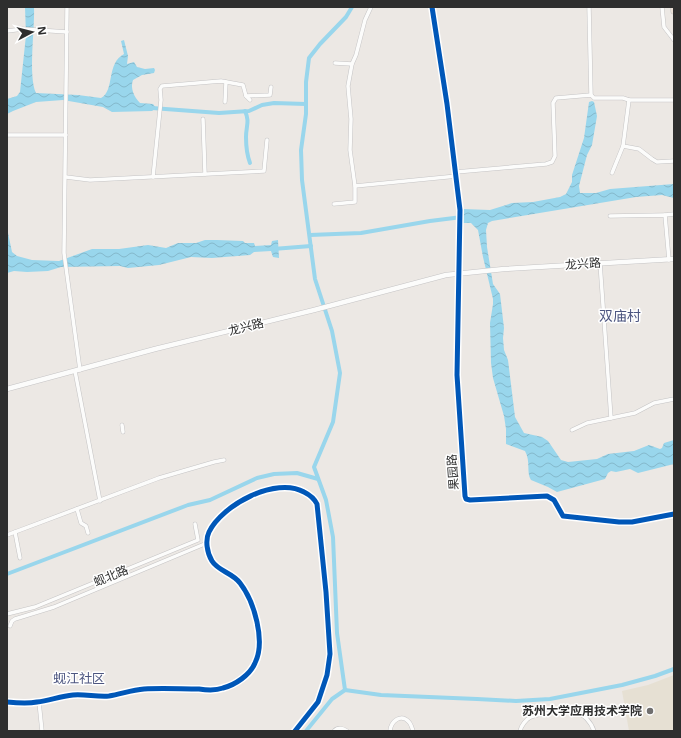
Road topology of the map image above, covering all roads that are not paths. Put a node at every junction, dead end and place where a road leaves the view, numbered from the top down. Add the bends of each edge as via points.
1 (67, 7) edge
2 (371, 7) edge
3 (432, 7) edge
4 (589, 7) edge
5 (662, 7) edge
6 (674, 7) edge
7 (674, 11) edge
8 (7, 31) edge
9 (67, 32) junction
10 (674, 40) edge
11 (336, 63) dead end
12 (352, 64) junction
13 (226, 82) junction
14 (271, 87) dead end
15 (591, 95) junction
16 (246, 96) junction
17 (250, 100) dead end
18 (629, 100) junction
19 (674, 100) edge
20 (225, 102) dead end
21 (203, 119) dead end
22 (66, 135) junction
23 (7, 136) edge
24 (267, 140) dead end
25 (623, 146) junction
26 (674, 161) edge
27 (612, 173) dead end
28 (205, 174) junction
29 (456, 174) junction
30 (66, 177) junction
31 (153, 177) junction
32 (355, 186) junction
33 (334, 204) dead end
34 (674, 214) edge
35 (610, 216) dead end
36 (665, 216) junction
37 (671, 259) edge
38 (600, 263) junction
39 (458, 273) junction
40 (78, 370) junction
41 (7, 389) edge
42 (674, 399) edge
43 (611, 418) junction
44 (122, 425) dead end
45 (572, 430) dead end
46 (123, 432) dead end
47 (224, 460) dead end
48 (100, 501) junction
49 (77, 509) junction
50 (674, 514) edge
51 (195, 524) dead end
52 (15, 532) junction
53 (88, 533) dead end
54 (7, 534) edge
55 (207, 544) junction
56 (20, 558) dead end
57 (7, 614) edge
58 (10, 626) dead end
59 (7, 702) edge
60 (39, 702) junction
61 (42, 731) edge
62 (295, 731) edge
63 (334, 731) edge
64 (347, 731) edge
65 (390, 731) edge
66 (413, 731) edge
67 (520, 731) edge
68 (594, 731) edge

1 - 9 street
2 - 12 street
3 - 29 street, 果园路
4 - 15 street
5 - 10 street via 664,27
6 - 7 highway
8 - 9 street via 23,29
9 - 22 street
11 - 12 street
12 - 32 street via 348,86 351,119 349,135
13 - 16 street via 243,85
13 - 20 street
13 - 31 street via 162,86
14 - 16 street via 270,95
15 - 18 street via 594,98
15 - 29 street via 556,98 553,103 555,156 552,162
16 - 17 street
18 - 19 street
18 - 25 street
21 - 28 street
22 - 23 street
22 - 30 street
24 - 28 street via 264,171
25 - 26 street via 639,149 657,162
25 - 27 street
28 - 31 street
29 - 32 street
29 - 39 street, 果园路 via 460,210
30 - 31 street via 90,180
30 - 40 street via 64,254
32 - 33 street via 355,202
34 - 36 street
35 - 36 street
36 - 37 street
37 - 38 street, 龙兴路
38 - 39 street, 龙兴路
38 - 43 street
39 - 40 street, 龙兴路
39 - 50 street, 果园路 via 457,387 466,499 547,496 554,500 563,516 619,522 642,521
40 - 41 street, 龙兴路
40 - 48 street
42 - 43 street via 654,403 635,413
43 - 45 street via 587,423
44 - 46 street
47 - 48 street via 159,478
48 - 49 street
49 - 52 street
49 - 53 street via 81,523 86,526
51 - 57 street, 蚬北路 via 198,540 35,607
52 - 54 street
52 - 56 street
55 - 58 street via 54,608 15,619
55 - 60 street via 212,561 239,581 253,606 259,643 257,658 251,669 238,681 220,689 144,689 107,696 80,695
55 - 62 street via 209,532 225,511 266,490 295,488 315,501 325,580 330,654 327,675 316,705
59 - 60 street
60 - 61 street
63 - 64 street via 339,728
65 - 66 street via 390,725 400,718 408,721
67 - 68 street via 530,717 547,713 575,712 589,721

